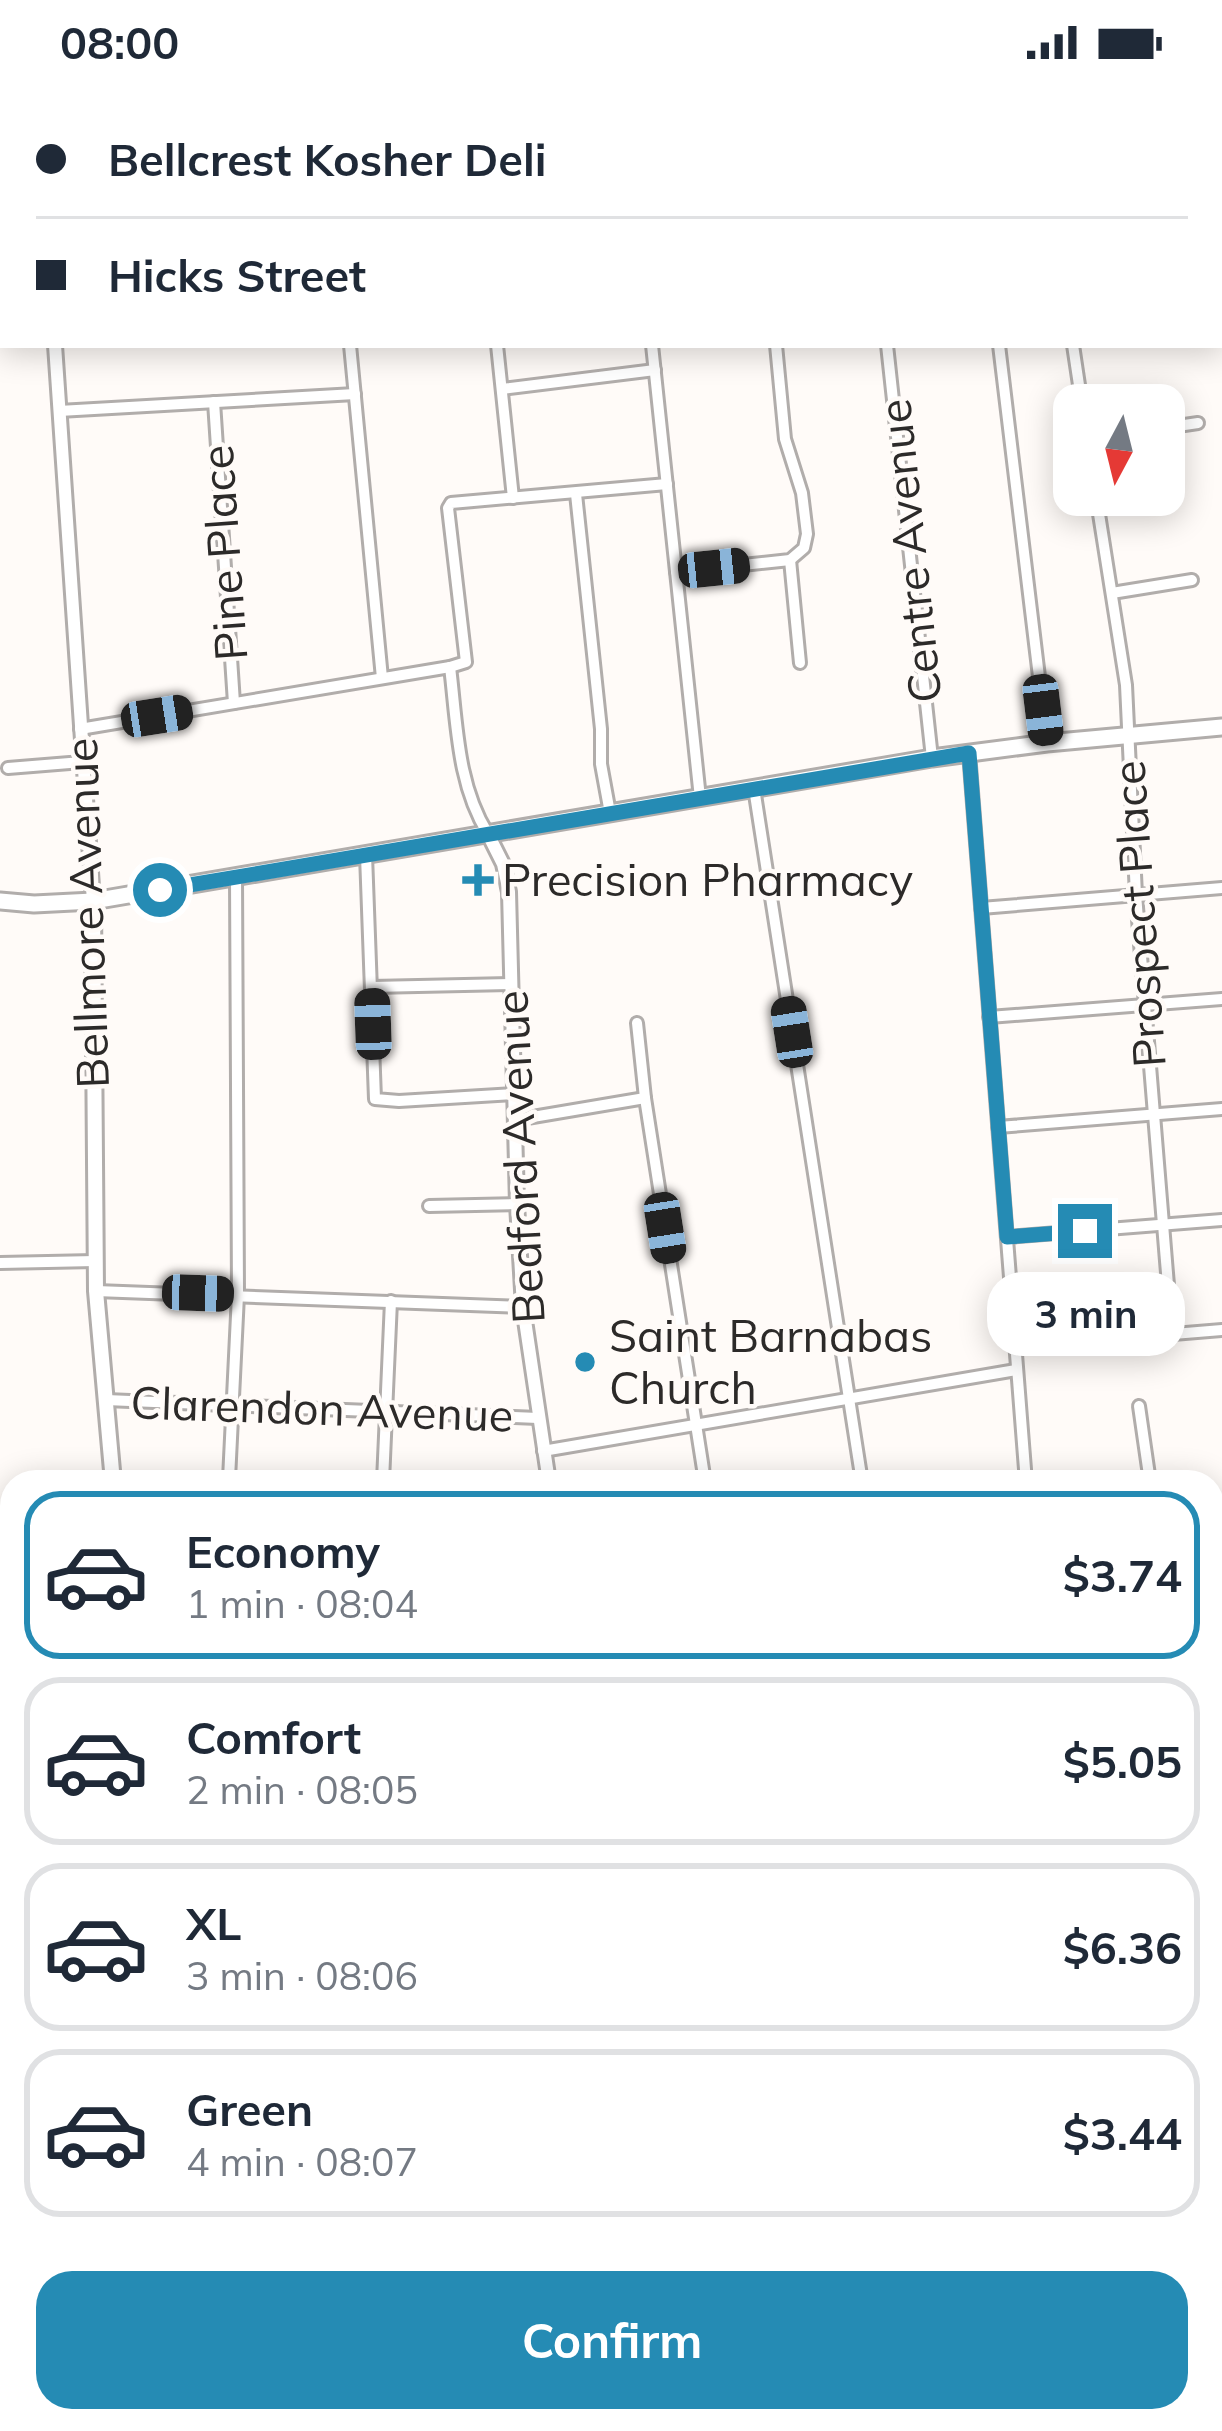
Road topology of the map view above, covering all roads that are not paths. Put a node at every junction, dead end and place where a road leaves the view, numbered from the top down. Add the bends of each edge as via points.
1 (55, 348) edge
2 (350, 348) edge
3 (497, 348) edge
4 (652, 348) edge
5 (776, 348) edge
6 (887, 348) edge
7 (999, 348) edge
8 (1073, 348) edge
9 (655, 370) junction
10 (1079, 384) edge
11 (502, 389) junction
12 (355, 394) junction
13 (214, 402) junction
14 (59, 411) junction
15 (1198, 423) dead end
16 (1185, 425) edge
17 (667, 484) junction
18 (575, 494) junction
19 (513, 498) junction
20 (1099, 516) edge
21 (790, 560) junction
22 (676, 572) junction
23 (1192, 580) dead end
24 (1112, 592) junction
25 (800, 663) dead end
26 (450, 667) junction
27 (382, 678) junction
28 (234, 703) junction
29 (1222, 727) edge
30 (80, 729) junction
31 (1127, 735) junction
32 (1047, 743) junction
33 (969, 753) junction
34 (932, 758) junction
35 (82, 762) junction
36 (8, 768) dead end
37 (754, 788) junction
38 (700, 798) junction
39 (610, 813) junction
40 (488, 834) junction
41 (366, 855) junction
42 (236, 877) junction
43 (1222, 888) edge
44 (1136, 895) junction
45 (0, 901) edge
46 (92, 901) junction
47 (981, 908) junction
48 (511, 984) junction
49 (372, 987) junction
50 (1222, 999) edge
51 (1145, 1005) junction
52 (989, 1017) junction
53 (638, 1023) dead end
54 (514, 1094) junction
55 (645, 1098) junction
56 (1222, 1109) edge
57 (1154, 1114) junction
58 (515, 1120) junction
59 (998, 1127) junction
60 (517, 1204) junction
61 (429, 1206) dead end
62 (1222, 1220) edge
63 (1163, 1225) junction
64 (1007, 1237) junction
65 (95, 1262) junction
66 (0, 1263) edge
67 (96, 1291) junction
68 (238, 1295) junction
69 (392, 1301) junction
70 (523, 1307) junction
71 (1222, 1330) edge
72 (1172, 1334) junction
73 (1016, 1347) junction
74 (1016, 1370) junction
75 (849, 1399) junction
76 (106, 1400) junction
77 (232, 1405) junction
78 (1138, 1406) dead end
79 (387, 1412) junction
80 (538, 1418) junction
81 (696, 1424) junction
82 (543, 1450) junction
83 (112, 1470) edge
84 (229, 1470) edge
85 (384, 1470) edge
86 (547, 1470) edge
87 (703, 1470) edge
88 (860, 1470) edge
89 (1021, 1470) edge
90 (1148, 1470) edge

1 - 14 street, Bellmore Avenue
2 - 12 street
3 - 11 street
4 - 9 street
5 - 21 street via 784,439 807,534
6 - 34 street, Centre Avenue
7 - 32 street
8 - 10 street
9 - 11 street
9 - 17 street
11 - 19 street
12 - 13 street
12 - 27 street
13 - 14 street
13 - 28 street, Pine Place
14 - 30 street, Bellmore Avenue
15 - 16 street
17 - 18 street
17 - 22 street
18 - 19 street
18 - 39 street
19 - 26 street via 448,508 466,662
20 - 24 street, Prospect Place
21 - 22 street
21 - 25 street
22 - 38 street
23 - 24 street
24 - 31 street, Prospect Place
26 - 27 street
26 - 40 street via 462,771
27 - 28 street
28 - 30 street
29 - 31 main road
30 - 35 street, Bellmore Avenue
31 - 32 main road
31 - 44 street, Prospect Place
32 - 33 main road
33 - 34 main road
33 - 47 street, Centre Avenue
34 - 37 main road
35 - 36 street
35 - 46 street, Bellmore Avenue
37 - 38 main road
37 - 75 street
38 - 39 main road
39 - 40 main road
40 - 41 main road
40 - 48 street, Bedford Avenue via 509,892
41 - 42 main road
41 - 49 street
42 - 46 main road
42 - 68 street
43 - 44 street
44 - 47 street
44 - 51 street, Prospect Place
45 - 46 main road
46 - 65 main road, Bellmore Avenue
47 - 52 street, Centre Avenue
48 - 49 street
48 - 54 street, Bedford Avenue
49 - 54 street via 375,1099
50 - 51 street
51 - 52 street
51 - 57 street, Prospect Place
52 - 59 street, Centre Avenue
53 - 55 street
54 - 58 street, Bedford Avenue
55 - 58 street
55 - 81 street
56 - 57 street
57 - 59 street
57 - 63 street, Prospect Place
58 - 60 street, Bedford Avenue
59 - 64 street, Centre Avenue
60 - 61 street
60 - 70 street, Bedford Avenue
62 - 63 street
63 - 64 street
63 - 72 street, Prospect Place
64 - 73 street, Centre Avenue
65 - 66 street
65 - 67 main road, Bellmore Avenue
67 - 68 street
67 - 76 main road, Bellmore Avenue
68 - 69 street
68 - 77 street
69 - 70 street
69 - 79 street
70 - 80 street, Bedford Avenue
71 - 72 street
72 - 73 street
73 - 74 street, Centre Avenue
74 - 75 street, Clarendon Avenue
74 - 89 street, Centre Avenue
75 - 81 street, Clarendon Avenue
75 - 88 street
76 - 77 street, Clarendon Avenue
76 - 83 main road, Bellmore Avenue
77 - 79 street, Clarendon Avenue
77 - 84 street
78 - 90 street
79 - 80 street, Clarendon Avenue
79 - 85 street
80 - 82 street, Bedford Avenue
81 - 82 street, Clarendon Avenue
81 - 87 street
82 - 86 street, Bedford Avenue

